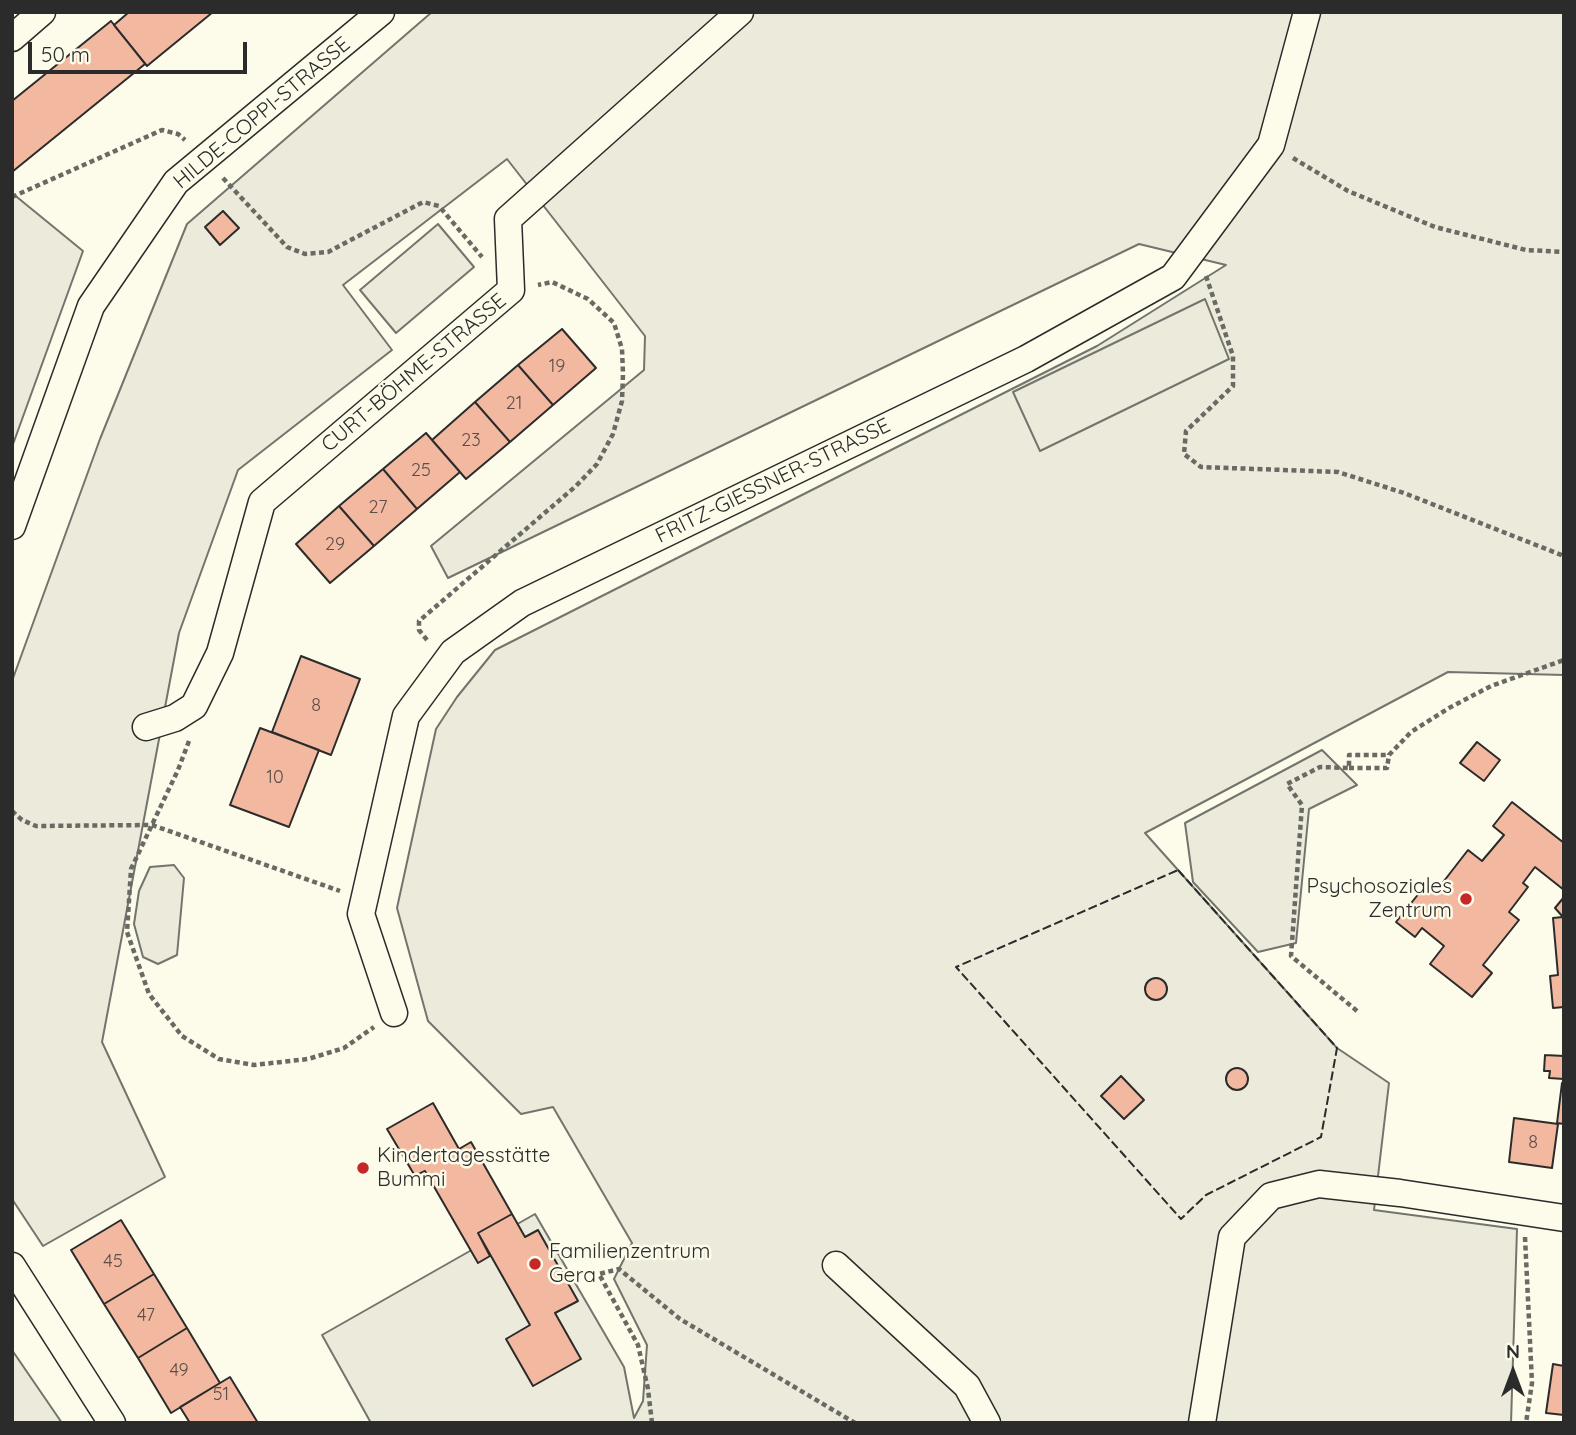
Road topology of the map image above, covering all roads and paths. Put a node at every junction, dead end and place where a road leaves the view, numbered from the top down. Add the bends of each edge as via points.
1 (42, 12) edge
2 (381, 12) edge
3 (740, 12) edge
4 (1307, 12) edge
5 (12, 38) edge
6 (1271, 145) junction
7 (205, 158) junction
8 (12, 197) edge
9 (1564, 252) edge
10 (1190, 255) junction
11 (12, 526) edge
12 (1564, 556) edge
13 (1564, 660) edge
14 (194, 706) junction
15 (146, 727) dead end
16 (1389, 755) junction
17 (1349, 768) junction
18 (12, 811) edge
19 (152, 825) junction
20 (364, 898) junction
21 (1357, 1011) dead end
22 (394, 1013) joint
23 (1524, 1212) junction
24 (1564, 1218) edge
25 (836, 1265) dead end
26 (12, 1266) edge
27 (112, 1423) edge
28 (652, 1423) edge
29 (855, 1423) edge
30 (987, 1423) edge
31 (1202, 1423) edge
32 (1526, 1423) edge

1 - 5 street
2 - 7 street, HILDE-COPPI-STRASSE
3 - 14 street, CURT-BÖHME-STRASSE via 508,219 511,290 262,502 220,653
4 - 6 street, FRITZ-GIESSNER-STRASSE
6 - 9 path via 1348,191 1435,227 1526,250
6 - 10 street, FRITZ-GIESSNER-STRASSE
7 - 8 path via 178,134 162,130
7 - 11 street, HILDE-COPPI-STRASSE via 176,182 92,306
10 - 12 path via 1204,268 1233,356 1233,386 1186,431 1184,454 1200,467 1338,472
10 - 20 street, FRITZ-GIESSNER-STRASSE via 1173,277 1026,359 522,603 453,652 406,716
13 - 16 path via 1491,686 1449,708 1411,733
14 - 15 street
14 - 19 path via 189,746
16 - 17 path via 1387,768
16 - 17 path via 1349,755
17 - 21 path via 1320,767 1287,783 1302,805 1292,956
18 - 19 path via 36,826
19 - 20 path
19 - 22 path via 131,869 127,932 149,994 181,1036 219,1059 254,1066 308,1059 344,1048
20 - 22 street, FRITZ-GIESSNER-STRASSE via 361,914
23 - 24 street
23 - 31 street via 1319,1184 1271,1196 1232,1237
23 - 32 path via 1532,1383
25 - 30 street via 967,1386
26 - 27 street
28 - 29 path via 638,1345 599,1273 619,1269 680,1319

